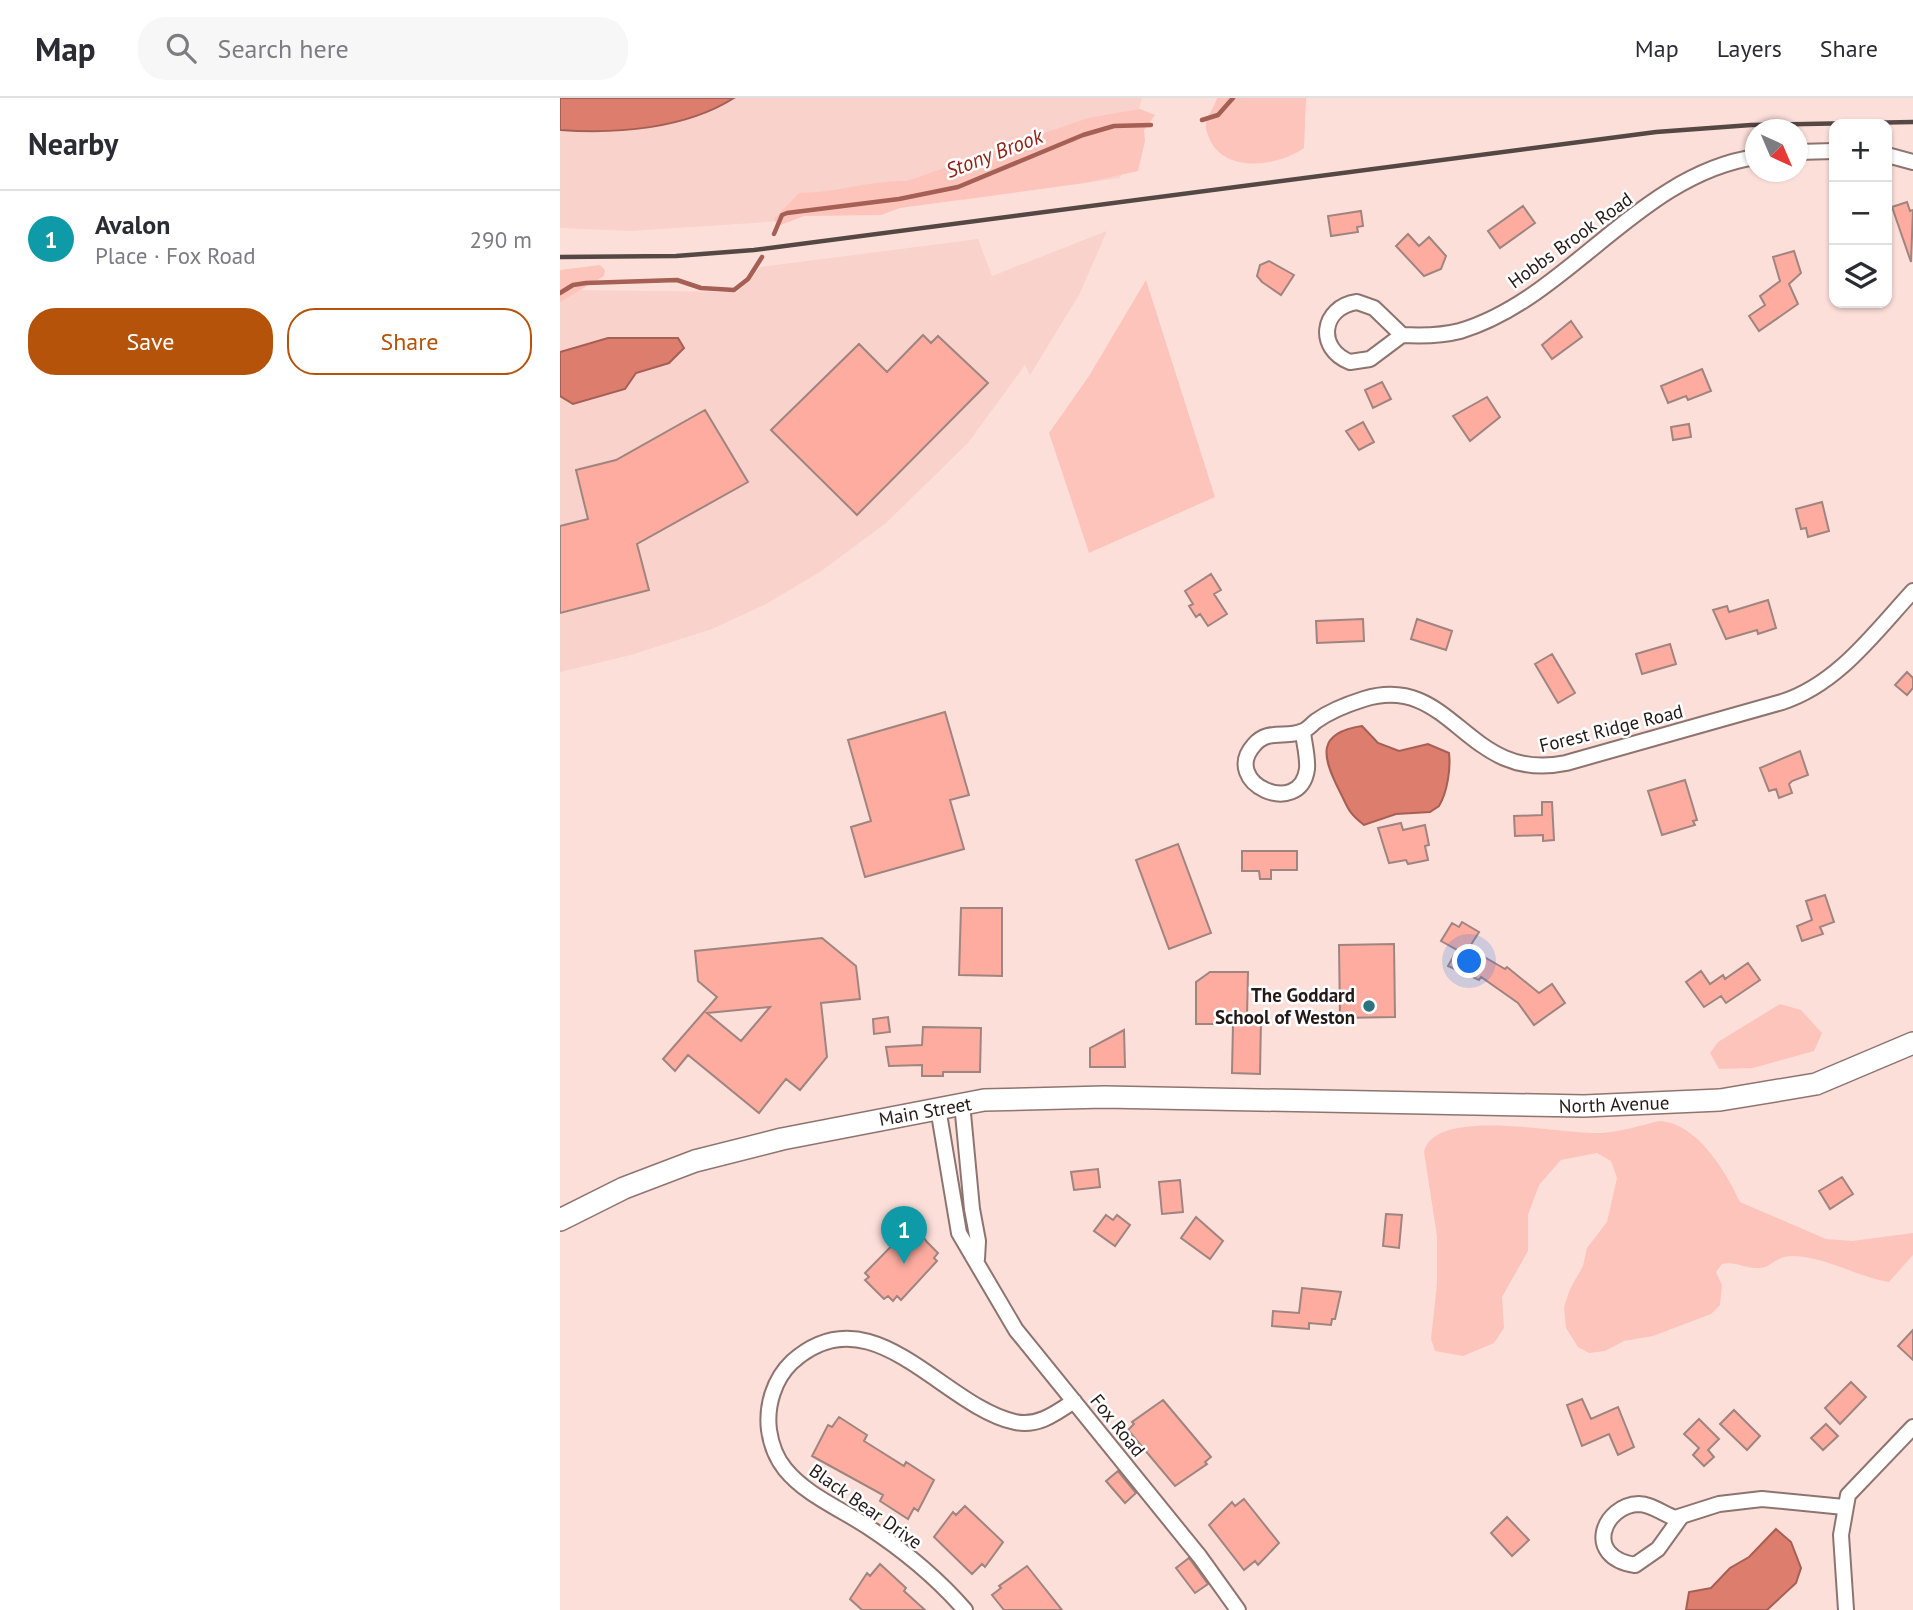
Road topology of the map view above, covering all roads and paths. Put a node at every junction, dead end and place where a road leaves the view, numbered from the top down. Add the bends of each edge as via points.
1 (1829, 151) edge
2 (1808, 152) edge
3 (1892, 156) edge
4 (1745, 160) edge
5 (1913, 162) edge
6 (1402, 335) junction
7 (1913, 591) edge
8 (1303, 732) junction
9 (1913, 1043) edge
10 (1306, 1101) joint
11 (962, 1103) junction
12 (938, 1108) junction
13 (560, 1220) edge
14 (977, 1259) junction
15 (1074, 1401) junction
16 (1913, 1427) edge
17 (1844, 1507) junction
18 (1681, 1517) junction
19 (965, 1610) edge
20 (1238, 1610) edge
21 (1846, 1610) edge

1 - 2 street
3 - 5 street
4 - 6 street, Hobbs Brook Road via 1716,167 1674,188 1494,317 1449,333
6 - 6 street via 1370,359 1350,362 1333,352 1326,332 1338,308 1357,302 1374,308
7 - 8 street, Forest Ridge Road via 1847,662 1801,694 1566,763 1541,767 1511,763 1427,704 1405,694 1360,700 1324,716
8 - 8 street, Forest Ridge Road via 1268,735 1251,748 1247,768 1256,786 1281,794 1303,780 1307,761
9 - 10 main road, North Avenue via 1816,1084 1720,1100 1584,1106
10 - 11 main road, Main Street via 1047,1097
11 - 12 main road, Main Street
11 - 14 street, Fox Road
12 - 13 main road, Main Street via 695,1161 624,1188
12 - 14 street, Fox Road via 955,1217 962,1240
14 - 15 street, Fox Road via 1009,1320
15 - 19 street, Black Bear Drive via 1042,1420 1012,1421 895,1352 858,1340 833,1341 811,1349 789,1365 777,1383 769,1407 769,1430 785,1469 899,1550
15 - 20 street, Fox Road
16 - 17 street via 1857,1483
17 - 18 street via 1762,1499 1719,1504
17 - 21 street via 1841,1535
18 - 18 street via 1637,1504 1621,1510 1608,1521 1605,1552 1618,1562 1635,1565 1658,1549

